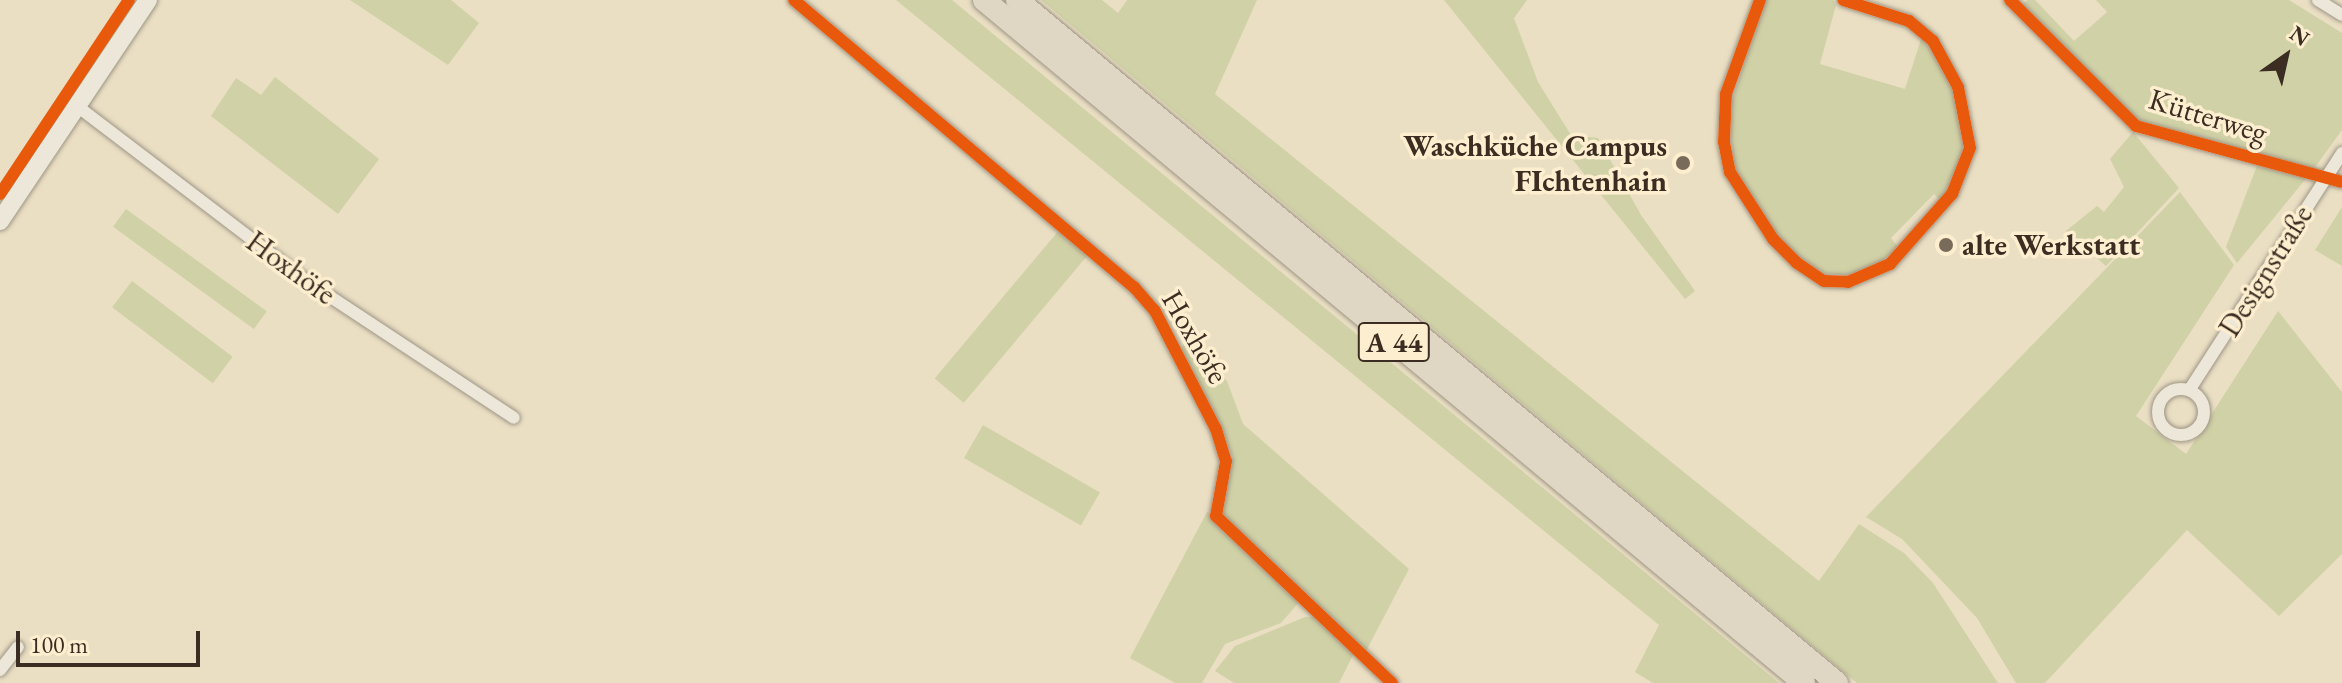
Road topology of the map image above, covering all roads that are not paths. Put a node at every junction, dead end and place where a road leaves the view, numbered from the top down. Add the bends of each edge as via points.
1 (148, 0) edge
2 (794, 0) edge
3 (984, 0) edge
4 (1017, 0) edge
5 (1760, 0) edge
6 (1843, 0) edge
7 (2010, 0) edge
8 (2318, 0) edge
9 (2342, 15) edge
10 (77, 106) junction
11 (2342, 153) edge
12 (2325, 177) junction
13 (2342, 182) edge
14 (0, 221) edge
15 (2190, 389) dead end
16 (514, 418) dead end
17 (18, 647) dead end
18 (0, 670) edge
19 (1392, 683) edge
20 (1804, 683) edge
21 (1837, 683) edge

1 - 10 main road
2 - 19 street, Hoxhöfe via 1145,299 1216,429 1226,461 1216,516
3 - 20 highway, A 44
4 - 21 highway, A 44
5 - 6 street via 1726,94 1724,142 1730,172 1773,239 1797,263 1824,281 1848,282 1890,264 1952,194 1970,148 1958,87 1933,41 1909,21
7 - 12 street, Kütterweg via 2136,126
8 - 9 street
10 - 14 main road
10 - 16 street, Hoxhöfe via 305,280
11 - 12 street, Designstraße
12 - 13 street, Kütterweg
12 - 15 street, Designstraße
17 - 18 street

